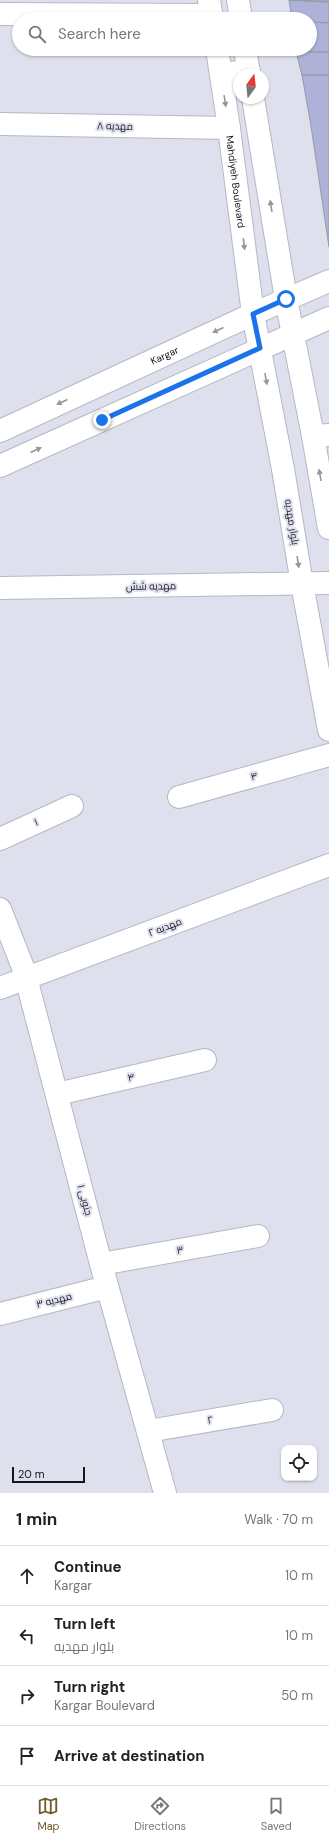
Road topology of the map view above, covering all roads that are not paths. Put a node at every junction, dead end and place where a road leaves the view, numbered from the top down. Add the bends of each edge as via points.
1 (238, 0) edge
2 (211, 11) edge
3 (141, 12) edge
4 (240, 12) edge
5 (0, 14) edge
6 (12, 14) edge
7 (218, 56) edge
8 (246, 56) edge
9 (248, 68) edge
10 (221, 74) junction
11 (233, 74) edge
12 (254, 104) edge
13 (0, 124) edge
14 (229, 128) junction
15 (329, 281) edge
16 (286, 299) junction
17 (253, 314) junction
18 (329, 318) edge
19 (293, 334) junction
20 (260, 348) junction
21 (88, 390) junction
22 (102, 420) junction
23 (0, 431) edge
24 (321, 436) edge
25 (0, 466) edge
26 (329, 528) edge
27 (329, 583) edge
28 (302, 584) junction
29 (0, 588) edge
30 (329, 730) edge
31 (329, 755) edge
32 (179, 797) dead end
33 (72, 806) dead end
34 (0, 838) edge
35 (329, 865) edge
36 (0, 909) edge
37 (27, 978) junction
38 (0, 988) edge
39 (205, 1060) dead end
40 (57, 1094) junction
41 (258, 1236) dead end
42 (101, 1264) junction
43 (108, 1287) junction
44 (0, 1314) edge
45 (272, 1410) dead end
46 (148, 1431) junction
47 (165, 1493) edge

1 - 4 street
2 - 3 street
5 - 6 street
7 - 10 street, Mahdiyeh Boulevard
8 - 9 street
10 - 11 street
10 -> 14 street, Mahdiyeh Boulevard
16 -> 12 street
13 - 14 street, مهدیه ۸
14 -> 17 street, Mahdiyeh Boulevard
15 - 16 street, Kargar
16 - 17 street, Kargar
16 - 19 street
17 - 20 street, بلوار مهدیه
17 -> 21 street, Kargar
18 - 19 street
19 - 20 street
19 - 24 street
20 - 22 street
20 -> 28 street, بلوار مهدیه via 284,469
21 - 22 street
21 -> 23 street, Kargar
25 -> 22 street
26 -> 24 street
27 - 28 street, مهدیه شش
28 - 29 street, مهدیه شش
28 - 30 street, بلوار مهدیه
31 - 32 street, ۴
33 - 34 street, ۱
35 - 37 street, مهدیه ۲
36 - 37 street, ۱ جنوبی
37 - 38 street, مهدیه ۲
37 - 40 street, ۱ جنوبی
39 - 40 street, ۴
40 - 42 street, ۱ جنوبی
41 - 42 street, ۳
42 - 43 street, ۱ جنوبی
43 - 44 street, مهدیه ۳
43 - 46 street, ۱ جنوبی
45 - 46 street, ۲
46 - 47 street, ۱ جنوبی

